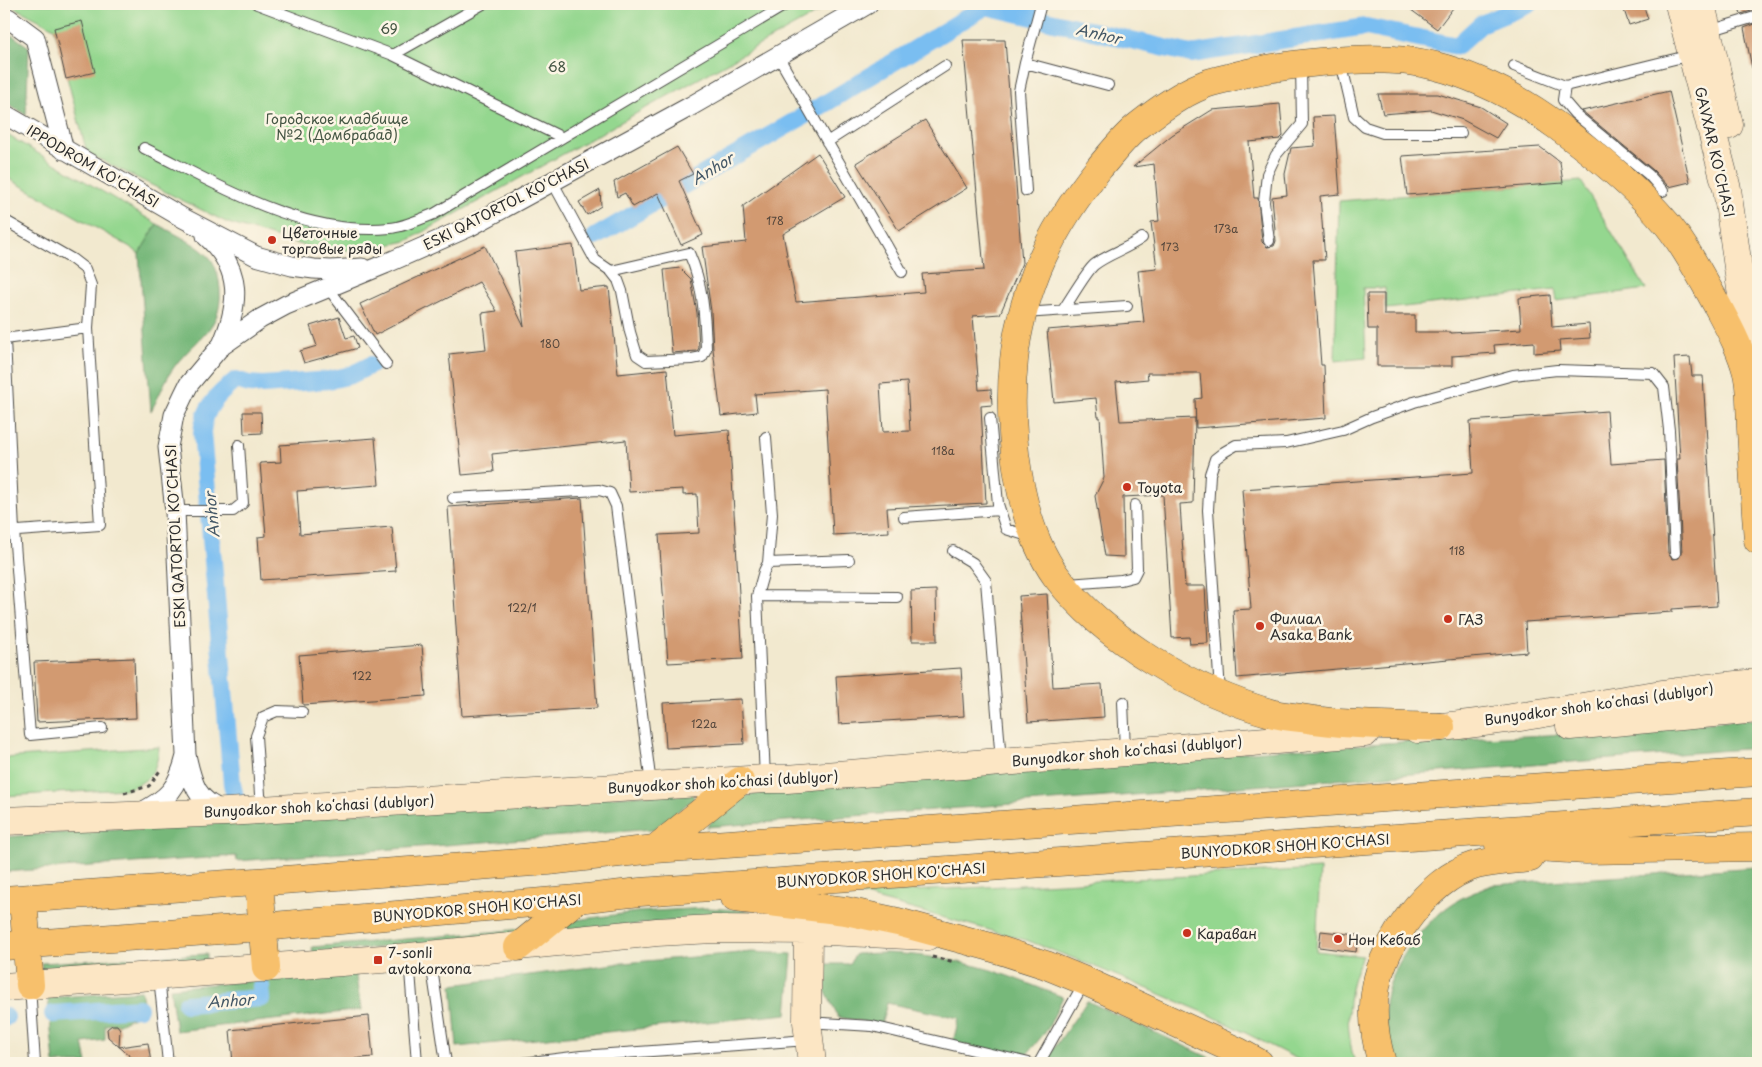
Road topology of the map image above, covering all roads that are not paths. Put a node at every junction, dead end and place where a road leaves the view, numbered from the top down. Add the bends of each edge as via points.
1 (257, 4) edge
2 (483, 4) edge
3 (787, 4) edge
4 (868, 4) edge
5 (1041, 4) edge
6 (1679, 4) edge
7 (1701, 4) edge
8 (273, 7) edge
9 (7, 16) edge
10 (1758, 16) edge
11 (1708, 31) junction
12 (393, 55) junction
13 (1692, 55) junction
14 (778, 56) junction
15 (1341, 60) junction
16 (1025, 63) junction
17 (1301, 64) junction
18 (945, 66) dead end
19 (1514, 66) dead end
20 (1108, 85) dead end
21 (1565, 86) junction
22 (4, 114) edge
23 (1461, 133) dead end
24 (561, 138) junction
25 (827, 142) junction
26 (144, 148) dead end
27 (64, 150) junction
28 (552, 182) junction
29 (1026, 191) dead end
30 (1663, 191) dead end
31 (183, 218) junction
32 (4, 220) edge
33 (1142, 238) dead end
34 (1269, 241) dead end
35 (385, 264) junction
36 (610, 271) junction
37 (902, 272) dead end
38 (328, 288) junction
39 (1758, 294) edge
40 (1127, 306) dead end
41 (1063, 310) junction
42 (1023, 313) junction
43 (88, 328) junction
44 (5, 339) edge
45 (220, 347) junction
46 (386, 364) dead end
47 (1748, 375) junction
48 (990, 418) dead end
49 (766, 437) dead end
50 (239, 445) dead end
51 (453, 498) dead end
52 (1135, 505) dead end
53 (1000, 510) junction
54 (175, 511) junction
55 (904, 517) dead end
56 (9, 532) edge
57 (1035, 538) junction
58 (1758, 540) edge
59 (953, 551) dead end
60 (1675, 552) dead end
61 (849, 560) dead end
62 (768, 562) junction
63 (1064, 585) junction
64 (757, 596) junction
65 (896, 597) dead end
66 (1758, 683) edge
67 (1220, 695) junction
68 (1123, 702) dead end
69 (1758, 709) edge
70 (302, 712) dead end
71 (1441, 727) junction
72 (102, 728) dead end
73 (1125, 751) junction
74 (186, 755) junction
75 (1001, 762) junction
76 (1758, 772) edge
77 (753, 780) junction
78 (651, 786) junction
79 (262, 810) junction
80 (227, 812) junction
81 (1758, 812) edge
82 (134, 816) junction
83 (4, 821) edge
84 (1385, 839) junction
85 (1758, 848) edge
86 (655, 849) junction
87 (1586, 850) junction
88 (259, 883) junction
89 (640, 892) junction
90 (577, 899) junction
91 (13, 900) edge
92 (262, 927) junction
93 (808, 930) junction
94 (15, 945) edge
95 (518, 947) junction
96 (955, 950) junction
97 (419, 956) junction
98 (266, 968) junction
99 (159, 976) junction
100 (1086, 981) junction
101 (17, 986) edge
102 (810, 1042) edge
103 (35, 1063) edge
104 (168, 1063) edge
105 (417, 1063) edge
106 (446, 1063) edge
107 (523, 1063) edge
108 (1029, 1063) edge
109 (1039, 1063) edge
110 (1259, 1063) edge
111 (1382, 1063) edge

1 - 8 lane
2 - 12 lane
3 - 24 lane
4 - 14 street, ESKI QATORTOL KO'CHASI
5 - 16 lane
6 - 13 street, GAVXAR KO'CHASI
7 - 11 street, GAVXAR KO'CHASI
8 - 12 lane
9 - 27 street via 35,38
10 - 11 lane
11 - 39 street, GAVXAR KO'CHASI via 1744,194
12 - 24 lane
13 - 21 lane
13 - 47 street, GAVXAR KO'CHASI via 1727,189 1743,303
14 - 25 lane
14 - 28 street, ESKI QATORTOL KO'CHASI
15 - 17 main road
15 - 23 lane via 1354,116 1365,127 1383,133
15 - 47 main road via 1398,60 1449,70 1494,88 1538,112 1578,142 1671,228 1728,325
16 - 20 lane
16 - 29 lane via 1020,91
17 - 34 lane via 1302,124 1276,156 1267,174 1264,202
17 - 42 main road via 1248,72 1202,85 1133,129 1081,191 1058,228 1037,269
18 - 25 lane
19 - 21 lane
21 - 30 lane via 1563,100 1575,114 1649,175
22 - 27 street, IPPODROM KO'CHASI
24 - 26 lane via 434,214 392,228 343,227 302,219 259,205
25 - 37 lane
27 - 31 street, IPPODROM KO'CHASI
28 - 35 street, ESKI QATORTOL KO'CHASI via 469,226
28 - 36 lane via 595,260
31 - 35 street, IPPODROM KO'CHASI via 256,256 292,266 331,270
31 - 45 street, IPPODROM KO'CHASI via 210,239 233,274 233,314
32 - 43 lane via 85,269 91,284
33 - 41 lane via 1093,266
35 - 38 street, ESKI QATORTOL KO'CHASI
36 - 36 lane via 622,291 637,355 646,361 702,357 706,349 702,290 689,253
38 - 45 street, ESKI QATORTOL KO'CHASI via 272,312
38 - 46 lane
40 - 41 lane
41 - 42 lane
42 - 57 main road via 1014,360 1014,438 1021,493
43 - 44 lane
43 - 56 lane via 100,525
44 - 56 lane
45 - 54 street, ESKI QATORTOL KO'CHASI via 189,384 174,415 168,447
47 - 58 main road, GAVXAR KO'CHASI
48 - 53 lane
49 - 62 lane via 772,514
50 - 54 lane via 243,503 233,511
51 - 78 lane via 599,490 610,493 616,506
52 - 63 lane via 1138,569 1133,577
53 - 55 lane
53 - 57 lane via 1006,529
54 - 74 street, ESKI QATORTOL KO'CHASI
56 - 72 lane via 30,735
57 - 63 main road
59 - 75 lane via 973,563 986,581
60 - 67 lane via 1664,386 1654,373 1557,370 1512,375 1414,402 1343,430 1286,443 1236,445 1215,459 1208,489
61 - 62 lane
62 - 64 lane
63 - 67 main road via 1089,612 1127,644 1165,669
64 - 65 lane
64 - 77 lane
66 - 71 street, Bunyodkor shoh koʻchasi (dublyor) via 1708,687
67 - 71 main road via 1276,714 1336,724
68 - 73 lane
69 - 71 street, Bunyodkor shoh koʻchasi (dublyor) via 1577,726
70 - 79 lane via 277,711 263,718 256,736
71 - 73 street, Bunyodkor shoh koʻchasi (dublyor)
73 - 75 street, Bunyodkor shoh koʻchasi (dublyor)
74 - 80 street, ESKI QATORTOL KO'CHASI via 193,783 204,802
74 - 82 street, ESKI QATORTOL KO'CHASI via 181,776 171,792 156,805
75 - 77 street, Bunyodkor shoh koʻchasi (dublyor)
76 - 86 main road
77 - 78 street, Bunyodkor shoh koʻchasi (dublyor)
77 - 86 main road
78 - 79 street, Bunyodkor shoh koʻchasi (dublyor)
79 - 80 street, Bunyodkor shoh koʻchasi (dublyor)
80 - 82 street, Bunyodkor shoh koʻchasi (dublyor)
81 - 84 main road, BUNYODKOR SHOH KO'CHASI
82 - 83 street, Bunyodkor shoh koʻchasi (dublyor)
84 - 87 main road
84 - 89 main road, BUNYODKOR SHOH KO'CHASI
85 - 87 main road
86 - 88 main road via 548,861
87 - 111 main road via 1473,866 1447,878 1427,897 1388,949 1376,986 1375,1034
88 - 91 main road
88 - 92 main road
89 - 90 main road, BUNYODKOR SHOH KO'CHASI
89 - 96 main road via 746,899 846,911 898,922
90 - 92 main road, BUNYODKOR SHOH KO'CHASI
90 - 95 main road
91 - 94 main road
92 - 94 main road, BUNYODKOR SHOH KO'CHASI
92 - 98 main road
93 - 95 street via 657,932
93 - 96 street
93 - 102 street
94 - 101 main road
95 - 97 street
96 - 100 main road via 1029,960
97 - 98 street
97 - 105 lane
97 - 106 lane
98 - 99 street
99 - 101 street
99 - 104 lane
100 - 109 lane
100 - 110 main road
101 - 103 lane
102 - 107 lane via 581,1056
102 - 108 lane via 872,1026

